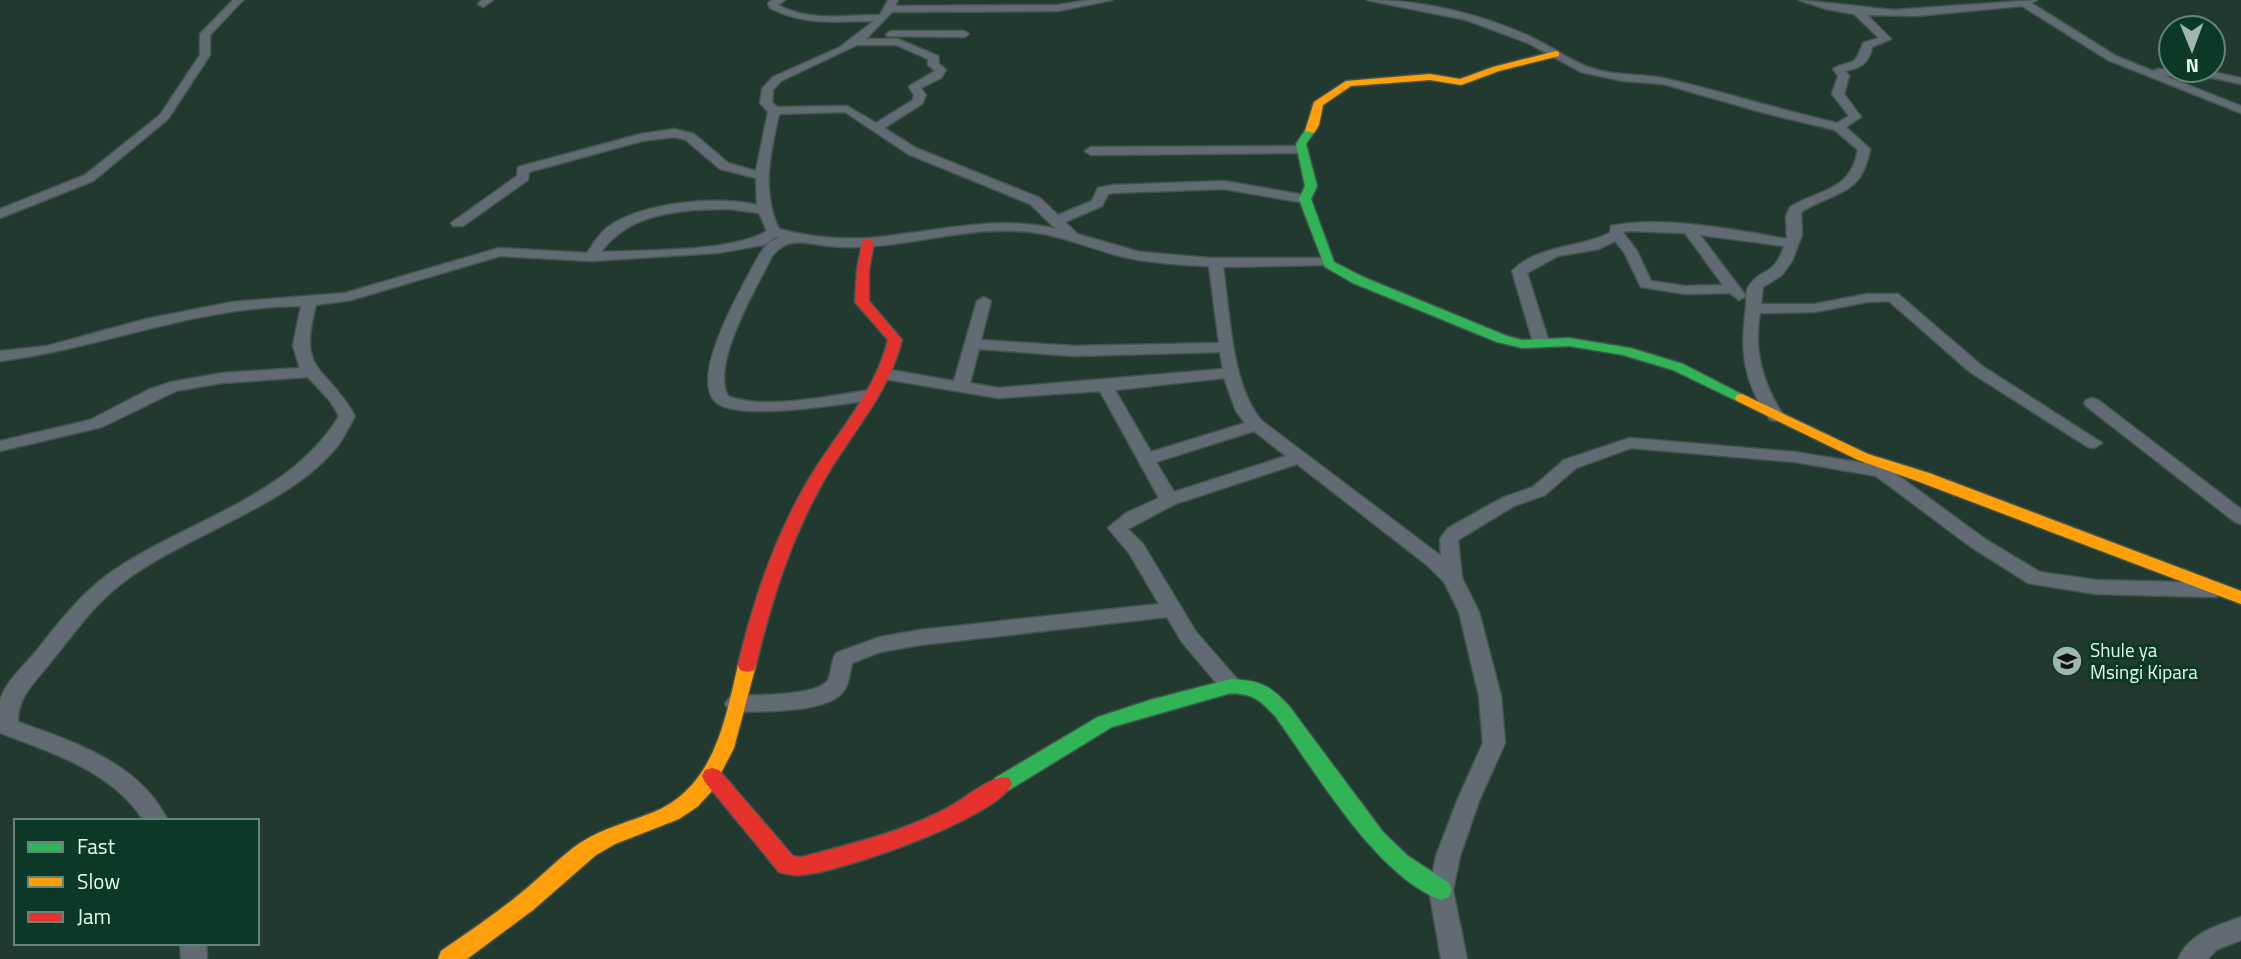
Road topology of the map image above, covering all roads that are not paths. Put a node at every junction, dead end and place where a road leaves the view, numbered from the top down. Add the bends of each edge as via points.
1 (238, 0) edge
2 (780, 0) edge
3 (1013, 0) edge
4 (1107, 0) edge
5 (1373, 0) edge
6 (1804, 0) edge
7 (1954, 0) edge
8 (2028, 1) edge
9 (982, 3) edge
10 (997, 8) junction
11 (889, 9) edge
12 (1970, 9) junction
13 (1858, 12) junction
14 (869, 33) junction
15 (964, 34) dead end
16 (855, 42) junction
17 (1556, 54) junction
18 (2141, 71) junction
19 (2241, 82) edge
20 (2241, 110) edge
21 (774, 111) junction
22 (877, 127) junction
23 (1839, 127) junction
24 (1302, 150) junction
25 (1091, 151) dead end
26 (762, 176) junction
27 (1305, 199) junction
28 (763, 210) junction
29 (0, 214) edge
30 (1058, 220) junction
31 (458, 223) dead end
32 (1690, 231) junction
33 (1070, 234) junction
34 (1617, 234) junction
35 (782, 235) junction
36 (868, 242) junction
37 (1789, 243) junction
38 (591, 257) junction
39 (1326, 261) junction
40 (1216, 262) junction
41 (1734, 289) junction
42 (984, 301) dead end
43 (310, 302) junction
44 (1752, 311) junction
45 (1541, 342) junction
46 (972, 344) junction
47 (1227, 347) junction
48 (0, 356) edge
49 (309, 372) junction
50 (1231, 373) junction
51 (885, 374) junction
52 (961, 386) junction
53 (1105, 386) junction
54 (871, 395) junction
55 (2092, 403) dead end
56 (1776, 416) junction
57 (1256, 425) junction
58 (2094, 443) dead end
59 (0, 446) edge
60 (1863, 457) junction
61 (1299, 458) junction
62 (1147, 459) junction
63 (1879, 471) junction
64 (1169, 500) junction
65 (2241, 518) edge
66 (1452, 578) junction
67 (2222, 591) junction
68 (2241, 598) edge
69 (1171, 609) junction
70 (1231, 686) junction
71 (736, 704) junction
72 (712, 776) junction
73 (155, 819) edge
74 (1441, 890) junction
75 (2241, 928) edge
76 (449, 959) edge
77 (1454, 959) edge
78 (2191, 959) edge

1 - 29 street via 205,34 205,55 163,117 89,178
2 - 11 street via 773,6 805,20
3 - 10 street
4 - 10 street via 1058,8
5 - 17 street via 1463,15
6 - 13 street
7 - 12 street
8 - 12 street
8 - 18 street via 2112,58
9 - 10 street
9 - 11 street
11 - 14 street
12 - 13 street
13 - 23 street via 1886,39 1867,45 1856,66 1838,69 1844,77 1838,94 1856,117
14 - 15 street
14 - 16 street
16 - 21 street via 773,83 765,99
16 - 22 street via 898,42 934,58 933,65 941,70 915,87 918,102
17 - 23 street via 1585,70 1623,79 1664,81
17 - 24 street via 1461,82 1430,77 1347,84 1317,105
18 - 19 street
18 - 20 street
21 - 22 street via 848,109
21 - 26 street
22 - 30 street via 912,151 1035,201
23 - 37 street via 1864,149 1862,162 1842,190 1795,210 1795,235
24 - 25 street
24 - 27 street via 1311,186
26 - 28 street
26 - 31 street via 724,166 685,134 661,134 522,170 524,177
27 - 30 street via 1224,185 1113,189 1103,191 1097,203
27 - 39 street
28 - 35 street
28 - 38 street via 709,207 648,215 612,231
30 - 33 street
32 - 34 street via 1624,226 1616,229
32 - 37 street
32 - 41 street
33 - 36 street via 999,227
33 - 40 street via 1137,256
34 - 41 street via 1646,284 1685,290
34 - 45 street via 1594,246 1554,252 1519,271
35 - 36 street via 824,243
35 - 38 street via 718,249
35 - 54 street via 770,250 716,363 717,394 723,401 754,406
36 - 51 street via 862,302 895,340 896,351
37 - 44 street via 1782,268 1753,291
38 - 43 street via 499,253 364,293
39 - 40 street
39 - 45 street via 1359,282 1511,342
40 - 47 street
41 - 44 street
42 - 46 street
43 - 48 street via 232,306 48,350
43 - 49 street via 299,343
44 - 56 street via 1749,330 1756,380
44 - 58 street via 1893,298 1976,369
45 - 56 street via 1584,344 1648,356
46 - 47 street via 1074,351
46 - 52 street
47 - 50 street
49 - 59 street via 168,387 88,427
49 - 73 street via 340,399 347,416 334,442 260,498 112,580 15,691 6,713 8,727 121,778
50 - 53 street
50 - 57 street via 1236,396
51 - 52 street
51 - 54 street
52 - 53 street via 998,393
53 - 62 street
54 - 71 street via 816,479 773,572
55 - 65 street
56 - 60 street
57 - 61 street
57 - 62 street
60 - 63 street
60 - 67 street
61 - 64 street
61 - 66 street
62 - 64 street
63 - 66 street via 1795,457 1630,443 1570,464 1539,491 1508,502 1454,532 1448,538
63 - 67 street via 1978,544 2035,578 2096,587
64 - 69 street via 1132,517 1117,530 1136,549
66 - 74 street via 1469,612 1484,668 1494,743 1448,856
67 - 68 street
69 - 70 street
69 - 71 street via 875,645 843,658 833,690 796,700
70 - 72 street via 1105,722 1010,778 971,807 889,844 801,866 787,865 777,856
70 - 74 street via 1266,694 1376,838 1400,863
71 - 72 street
72 - 76 street via 676,811 615,834 573,859
74 - 77 street
75 - 78 street via 2207,942

